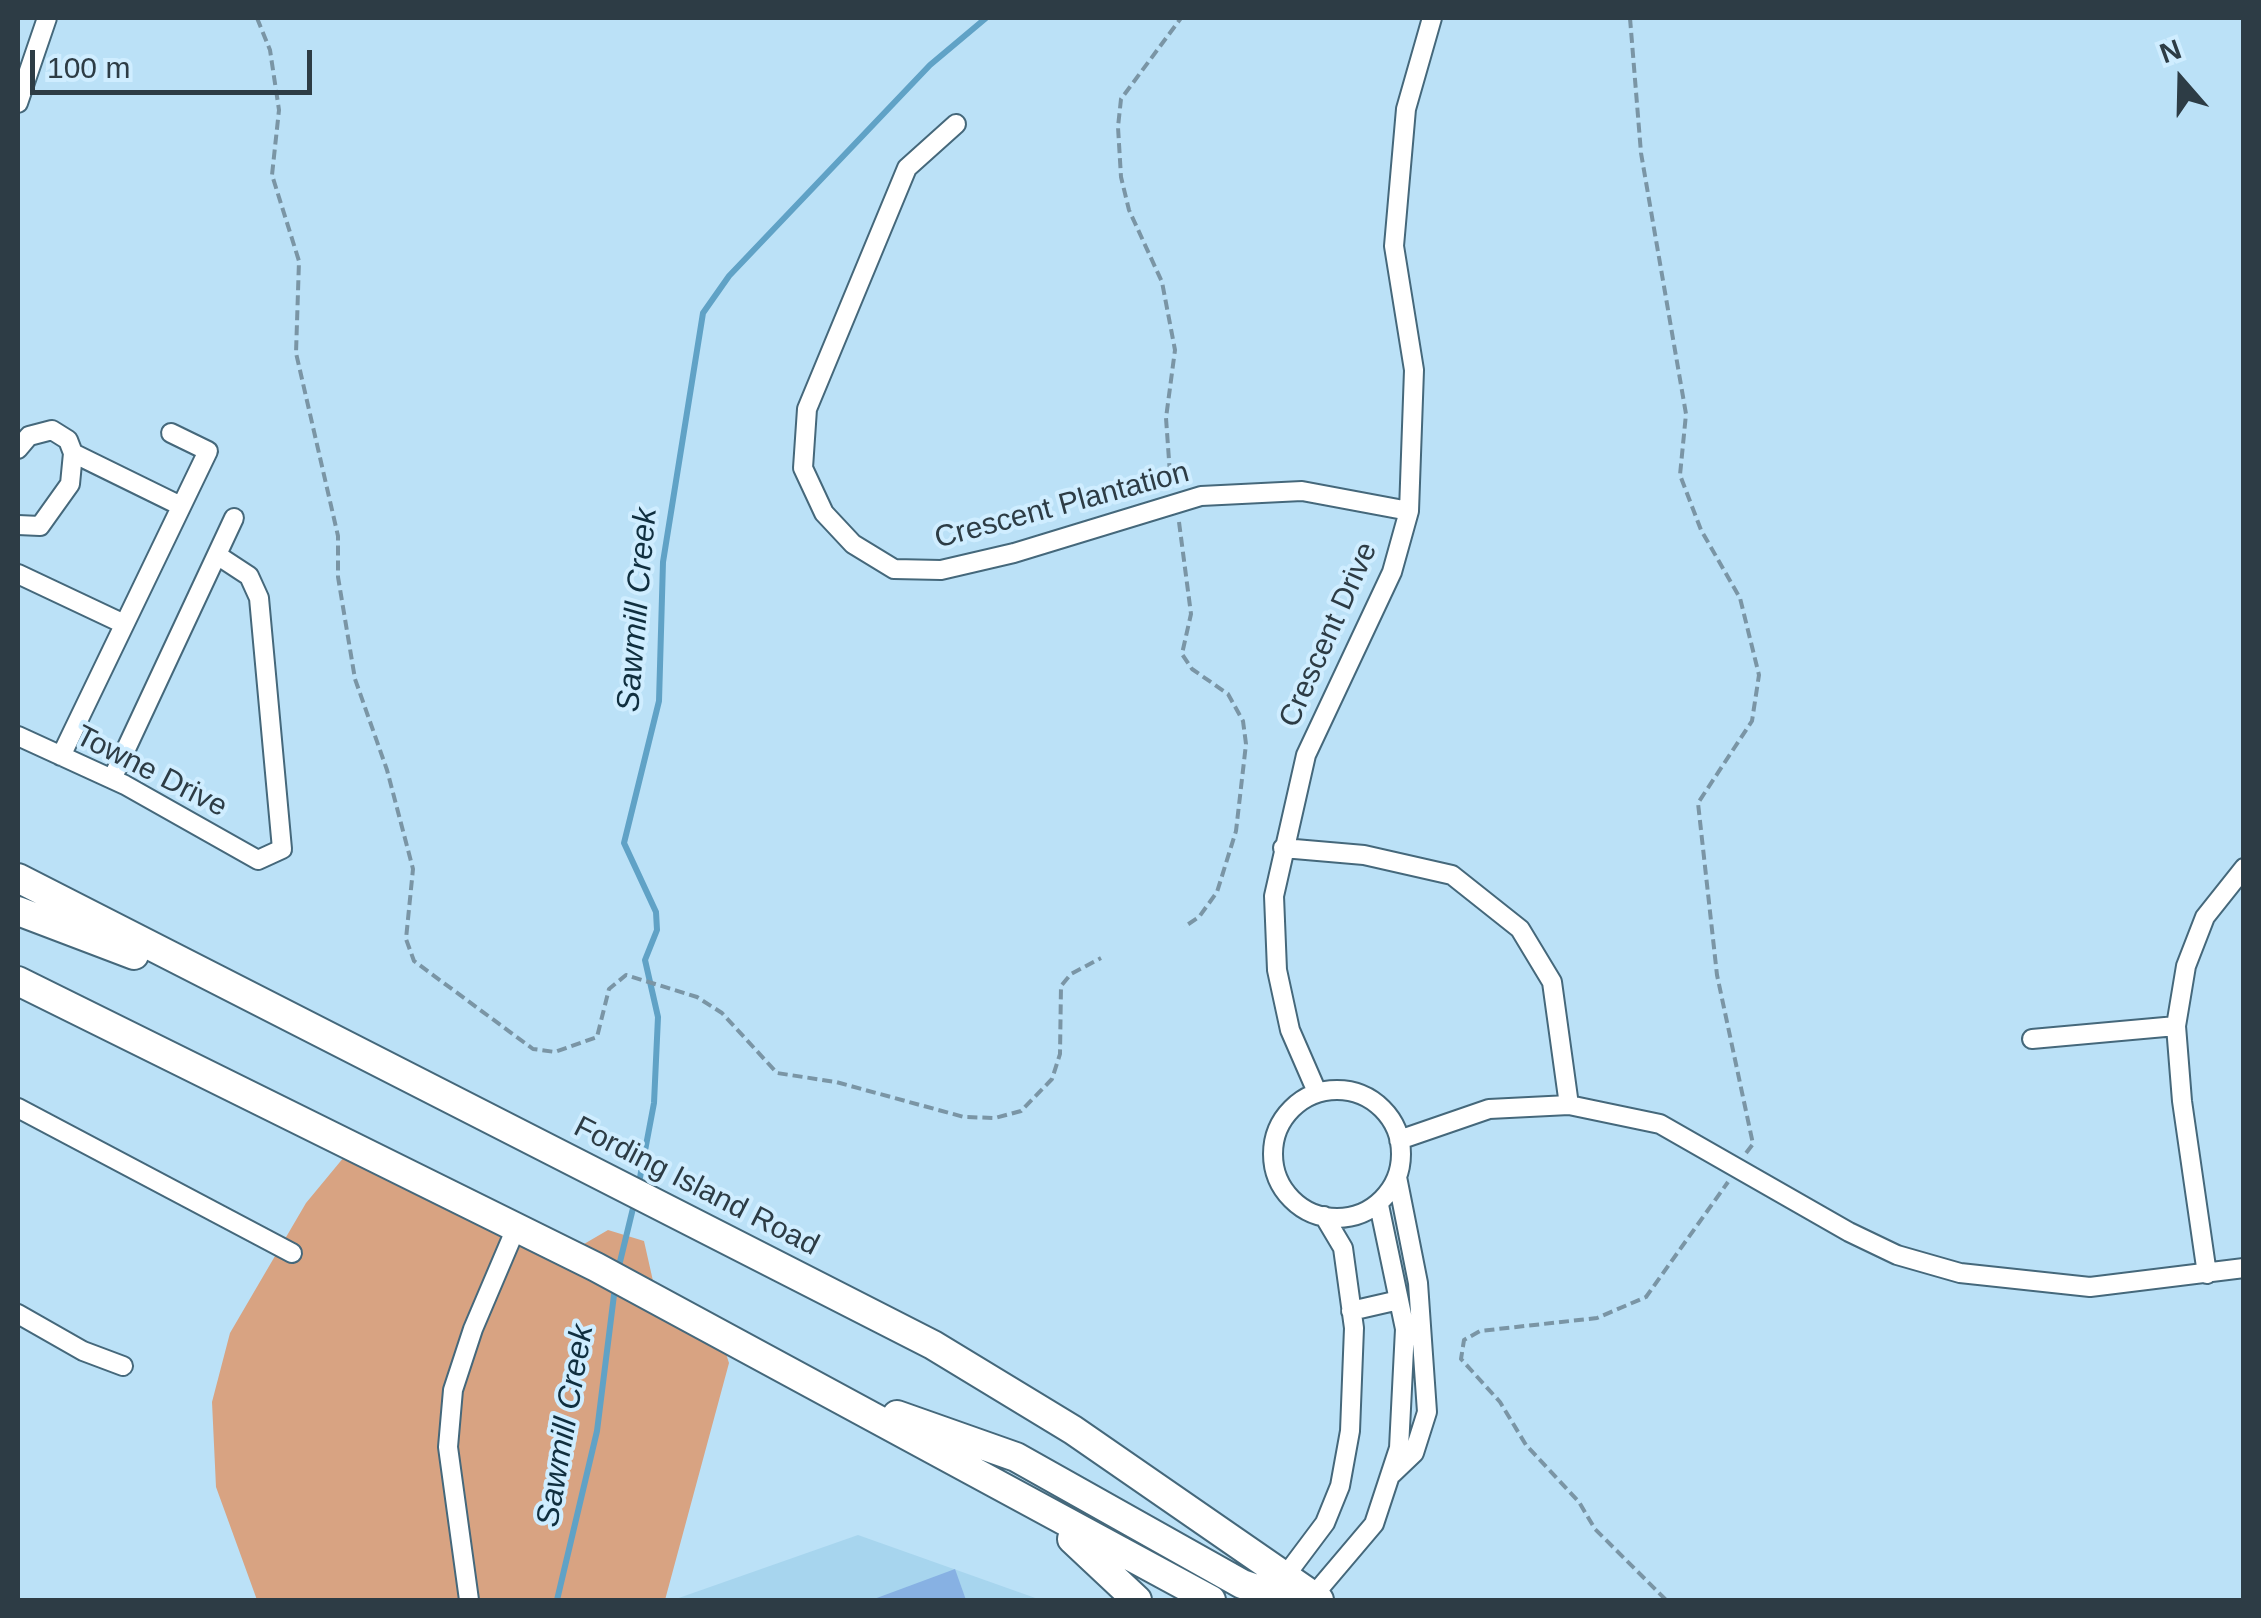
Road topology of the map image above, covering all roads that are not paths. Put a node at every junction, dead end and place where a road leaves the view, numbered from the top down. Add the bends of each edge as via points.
1 (47, 18) edge
2 (1432, 18) edge
3 (18, 103) edge
4 (956, 124) dead end
5 (171, 433) dead end
6 (21, 439) edge
7 (73, 452) junction
8 (182, 506) junction
9 (1409, 511) junction
10 (234, 518) dead end
11 (18, 525) edge
12 (217, 555) junction
13 (18, 574) edge
14 (124, 624) junction
15 (18, 736) edge
16 (61, 756) junction
17 (112, 779) junction
18 (1283, 848) junction
19 (2244, 868) edge
20 (18, 878) edge
21 (18, 911) edge
22 (18, 981) edge
23 (266, 1005) junction
24 (2176, 1026) junction
25 (2032, 1038) dead end
26 (1317, 1092) junction
27 (1569, 1105) junction
28 (18, 1108) edge
29 (1399, 1140) junction
30 (1397, 1177) junction
31 (1380, 1206) junction
32 (1324, 1216) junction
33 (516, 1228) junction
34 (292, 1253) dead end
35 (2244, 1268) edge
36 (2207, 1274) junction
37 (1400, 1300) junction
38 (1351, 1311) junction
39 (18, 1314) edge
40 (122, 1366) dead end
41 (812, 1385) junction
42 (1392, 1475) junction
43 (1011, 1492) junction
44 (1286, 1575) junction
45 (1316, 1598) edge
46 (469, 1600) edge
47 (1137, 1600) edge
48 (1212, 1600) edge

1 - 3 street
2 - 9 street, Crescent Drive via 1406,109 1394,246 1414,370
4 - 9 street, Crescent Plantation via 907,168 807,409 803,468 824,513 853,544 894,569 941,570 1174,503 1248,491 1302,491
5 - 8 street via 208,451
6 - 7 street via 52,430
7 - 8 street
7 - 11 street via 70,484 40,526
8 - 14 street
9 - 18 street, Crescent Drive via 1392,572 1306,755
10 - 12 street
12 - 17 street
12 - 17 street, Towne Drive via 249,576 258,598 282,849 258,860
13 - 14 street
14 - 16 street
15 - 16 street, Towne Drive
16 - 17 street, Towne Drive
18 - 26 street, Crescent Drive via 1274,896 1278,970 1290,1030
18 - 27 street via 1364,855 1452,875 1520,928 1552,982
19 - 24 street via 2206,917 2186,966
20 - 23 highway, Fording Island Road
21 - 23 highway
22 - 33 highway
23 - 44 highway, Fording Island Road via 934,1345
24 - 25 street
24 - 36 street
26 - 29 street via 1338,1089 1377,1104
26 - 32 street via 1284,1116 1272,1156 1288,1195
27 - 29 street via 1489,1110
27 - 36 street via 1660,1124 1898,1255 1960,1273 2090,1287
28 - 34 street
29 - 30 street
30 - 31 street
30 - 42 street via 1418,1283 1427,1412 1414,1453
31 - 32 street
31 - 37 street
32 - 38 street via 1343,1248
33 - 41 highway
33 - 46 street via 453,1390 448,1447
35 - 36 street
37 - 38 street
37 - 42 street via 1405,1395
38 - 44 street via 1354,1376 1340,1486 1324,1523
39 - 40 street
41 - 43 highway
41 - 45 highway via 1016,1457 1242,1584
42 - 45 street via 1374,1524
43 - 47 highway via 1097,1559
43 - 48 highway
44 - 45 highway, Fording Island Road

